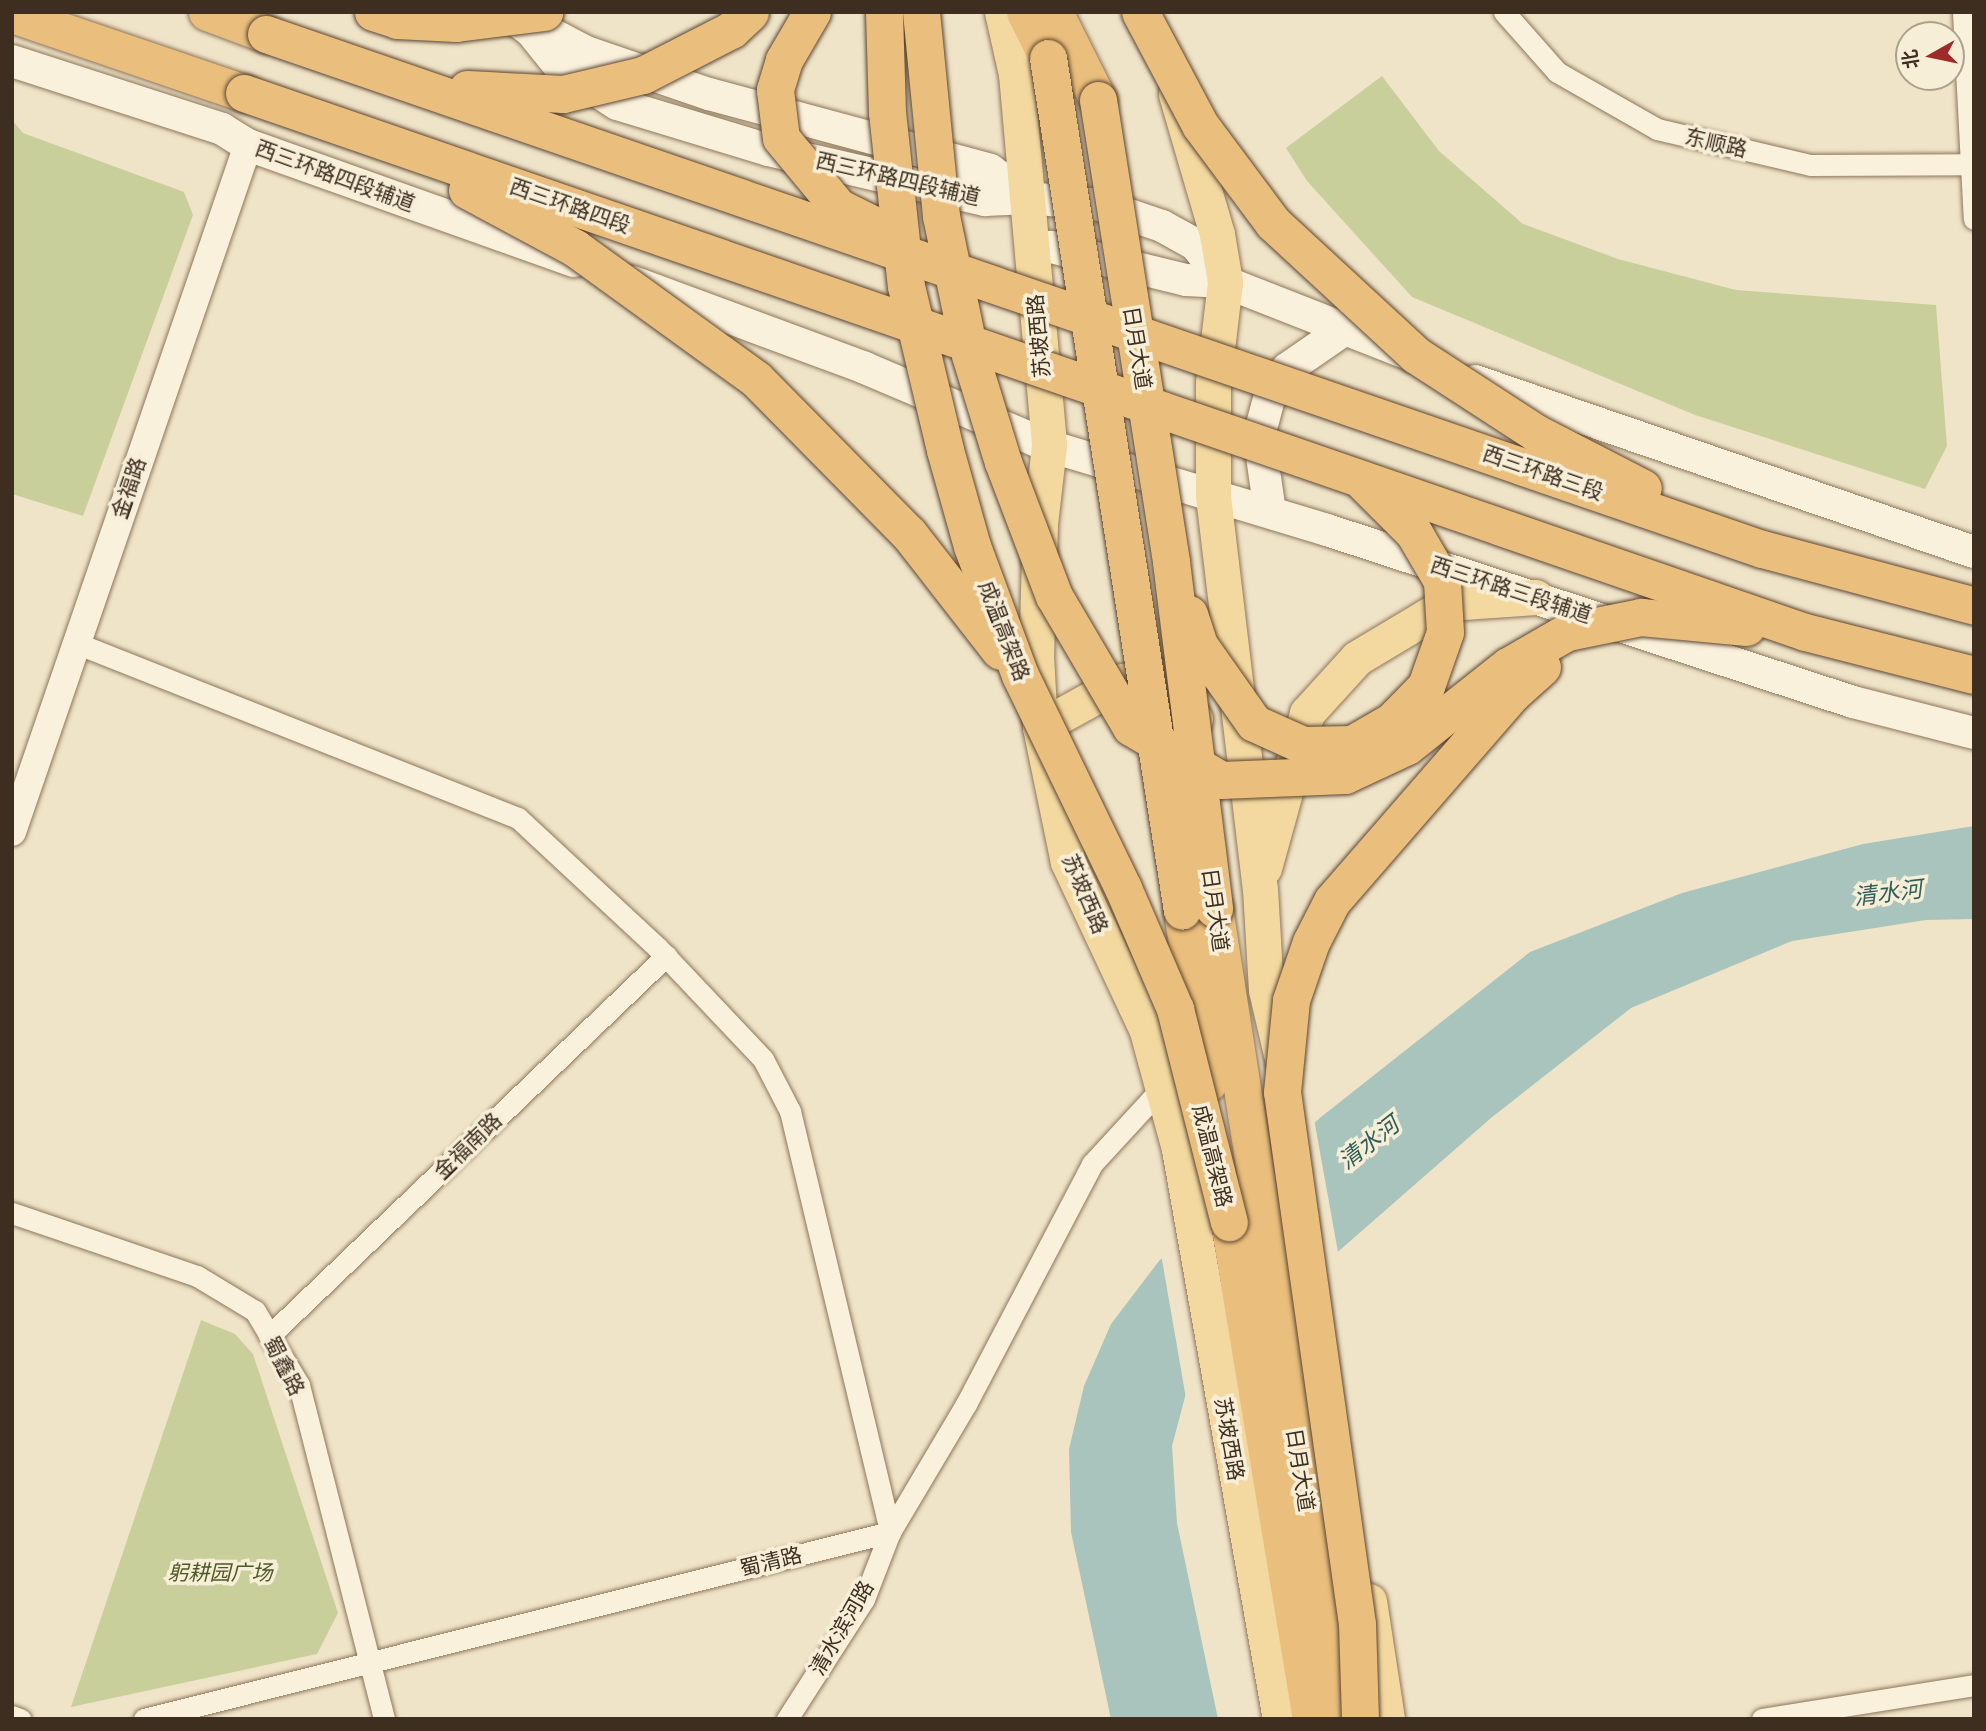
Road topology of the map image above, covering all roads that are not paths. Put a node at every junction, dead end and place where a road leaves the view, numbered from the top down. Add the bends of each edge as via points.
1 (207, 12) edge
2 (373, 12) edge
3 (506, 12) edge
4 (544, 12) edge
5 (750, 12) edge
6 (812, 12) edge
7 (884, 12) edge
8 (921, 12) edge
9 (1002, 12) edge
10 (1025, 12) edge
11 (1054, 12) edge
12 (1083, 12) edge
13 (1140, 12) edge
14 (1155, 12) edge
15 (1504, 12) edge
16 (1963, 12) edge
17 (12, 14) edge
18 (12, 61) edge
19 (426, 87) junction
20 (1098, 100) junction
21 (377, 141) junction
22 (248, 145) junction
23 (1971, 164) edge
24 (1029, 198) junction
25 (1974, 219) edge
26 (1031, 250) junction
27 (1225, 282) junction
28 (991, 283) junction
29 (1345, 329) junction
30 (1049, 446) junction
31 (1354, 473) junction
32 (1213, 496) junction
33 (1270, 512) junction
34 (1762, 549) junction
35 (1974, 552) edge
36 (1171, 562) junction
37 (1536, 597) junction
38 (1974, 606) edge
39 (1636, 618) junction
40 (1805, 632) junction
41 (76, 643) junction
42 (1020, 675) junction
43 (1974, 676) edge
44 (1040, 727) junction
45 (1974, 733) edge
46 (12, 832) edge
47 (1260, 889) junction
48 (666, 956) junction
49 (1162, 1088) junction
50 (12, 1213) edge
51 (1229, 1222) junction
52 (270, 1336) junction
53 (890, 1532) junction
54 (370, 1664) junction
55 (1974, 1685) edge
56 (12, 1716) edge
57 (20, 1719) edge
58 (144, 1719) edge
59 (384, 1719) edge
60 (787, 1719) edge
61 (1280, 1719) edge
62 (1311, 1719) edge
63 (1340, 1719) edge
64 (1360, 1719) edge
65 (1387, 1719) edge
66 (1762, 1719) edge

1 - 19 highway, bridge
2 - 4 highway, bridge via 397,20 456,23
3 - 24 main road, 西三环路四段辅道 via 531,31 559,65 617,104 768,150 985,200
5 - 19 highway, bridge via 731,30 630,78 563,93
6 - 28 highway, bridge via 784,60 775,90 781,138 838,208
7 - 42 highway, 成温高架路, bridge via 887,112 906,286 969,534
8 - 39 highway, bridge via 941,216 970,355 1003,463 1054,596 1131,727 1221,780 1345,775 1407,747 1508,666 1567,632
9 - 24 main road, 苏坡西路 via 1016,74
10 - 51 highway, bridge via 1048,58
11 - 20 highway
12 - 20 highway
13 - 34 highway, bridge via 1200,124 1273,223 1416,355 1536,433
14 - 27 main road via 1217,234
15 - 23 street, 东顺路 via 1557,72 1657,129 1810,165
16 - 23 street
17 - 21 highway, 西三环路四段, bridge
18 - 22 main road, 西三环路四段辅道 via 222,129
19 - 28 highway, bridge
20 - 36 highway, 日月大道, bridge
21 - 31 highway, 西三环路四段, bridge
21 - 42 highway, bridge via 575,248 756,379 909,534
22 - 30 main road, 西三环路四段辅道 via 764,329
22 - 41 street, 金福路
23 - 25 street
24 - 26 main road, 苏坡西路
24 - 27 main road via 1100,205 1163,226 1195,244
26 - 27 main road via 1051,247 1186,281
26 - 30 main road, 苏坡西路
27 - 29 main road
27 - 32 main road via 1213,382
28 - 34 highway, 西三环路三段, bridge
29 - 33 main road via 1287,369 1269,399 1259,436
29 - 35 main road via 1511,396
30 - 32 main road, 西三环路三段辅道
30 - 44 main road, 苏坡西路 via 1036,655
31 - 36 highway, bridge via 1414,533 1442,582 1445,632 1426,686 1392,720 1352,744 1303,744 1254,723 1199,645
31 - 40 highway, bridge
32 - 33 main road, 西三环路三段辅道
32 - 47 main road
33 - 37 main road, 西三环路三段辅道
34 - 38 highway, 西三环路三段, bridge
36 - 63 highway, 日月大道, bridge via 1214,908
37 - 45 main road, 西三环路三段辅道 via 1853,702
37 - 47 main road via 1449,603 1357,658 1307,713
39 - 40 highway, bridge
39 - 64 highway, bridge via 1590,635 1555,656 1513,693 1332,901 1311,942 1291,1000 1282,1092 1357,1624
40 - 43 highway, bridge
41 - 46 street, 金福路
41 - 48 street via 518,818
42 - 51 highway, 成温高架路, bridge via 1123,888 1175,1009
44 - 47 main road via 1123,681 1163,677 1202,731
44 - 49 main road, 苏坡西路 via 1068,862 1147,1031
47 - 65 main road via 1266,990 1296,1119
48 - 52 street, 金福南路
48 - 53 street via 763,1059 790,1111
49 - 53 street via 1092,1164 966,1404
49 - 61 main road, 苏坡西路 via 1189,1204
50 - 52 street, 蜀鑫路 via 197,1276 254,1311
51 - 62 highway, 日月大道
52 - 54 street, 蜀鑫路 via 299,1385
53 - 54 street, 蜀清路
53 - 60 street, 清水滨河路 via 864,1599
54 - 58 street, 蜀清路
54 - 59 street, 蜀鑫路
55 - 66 street
56 - 57 street

